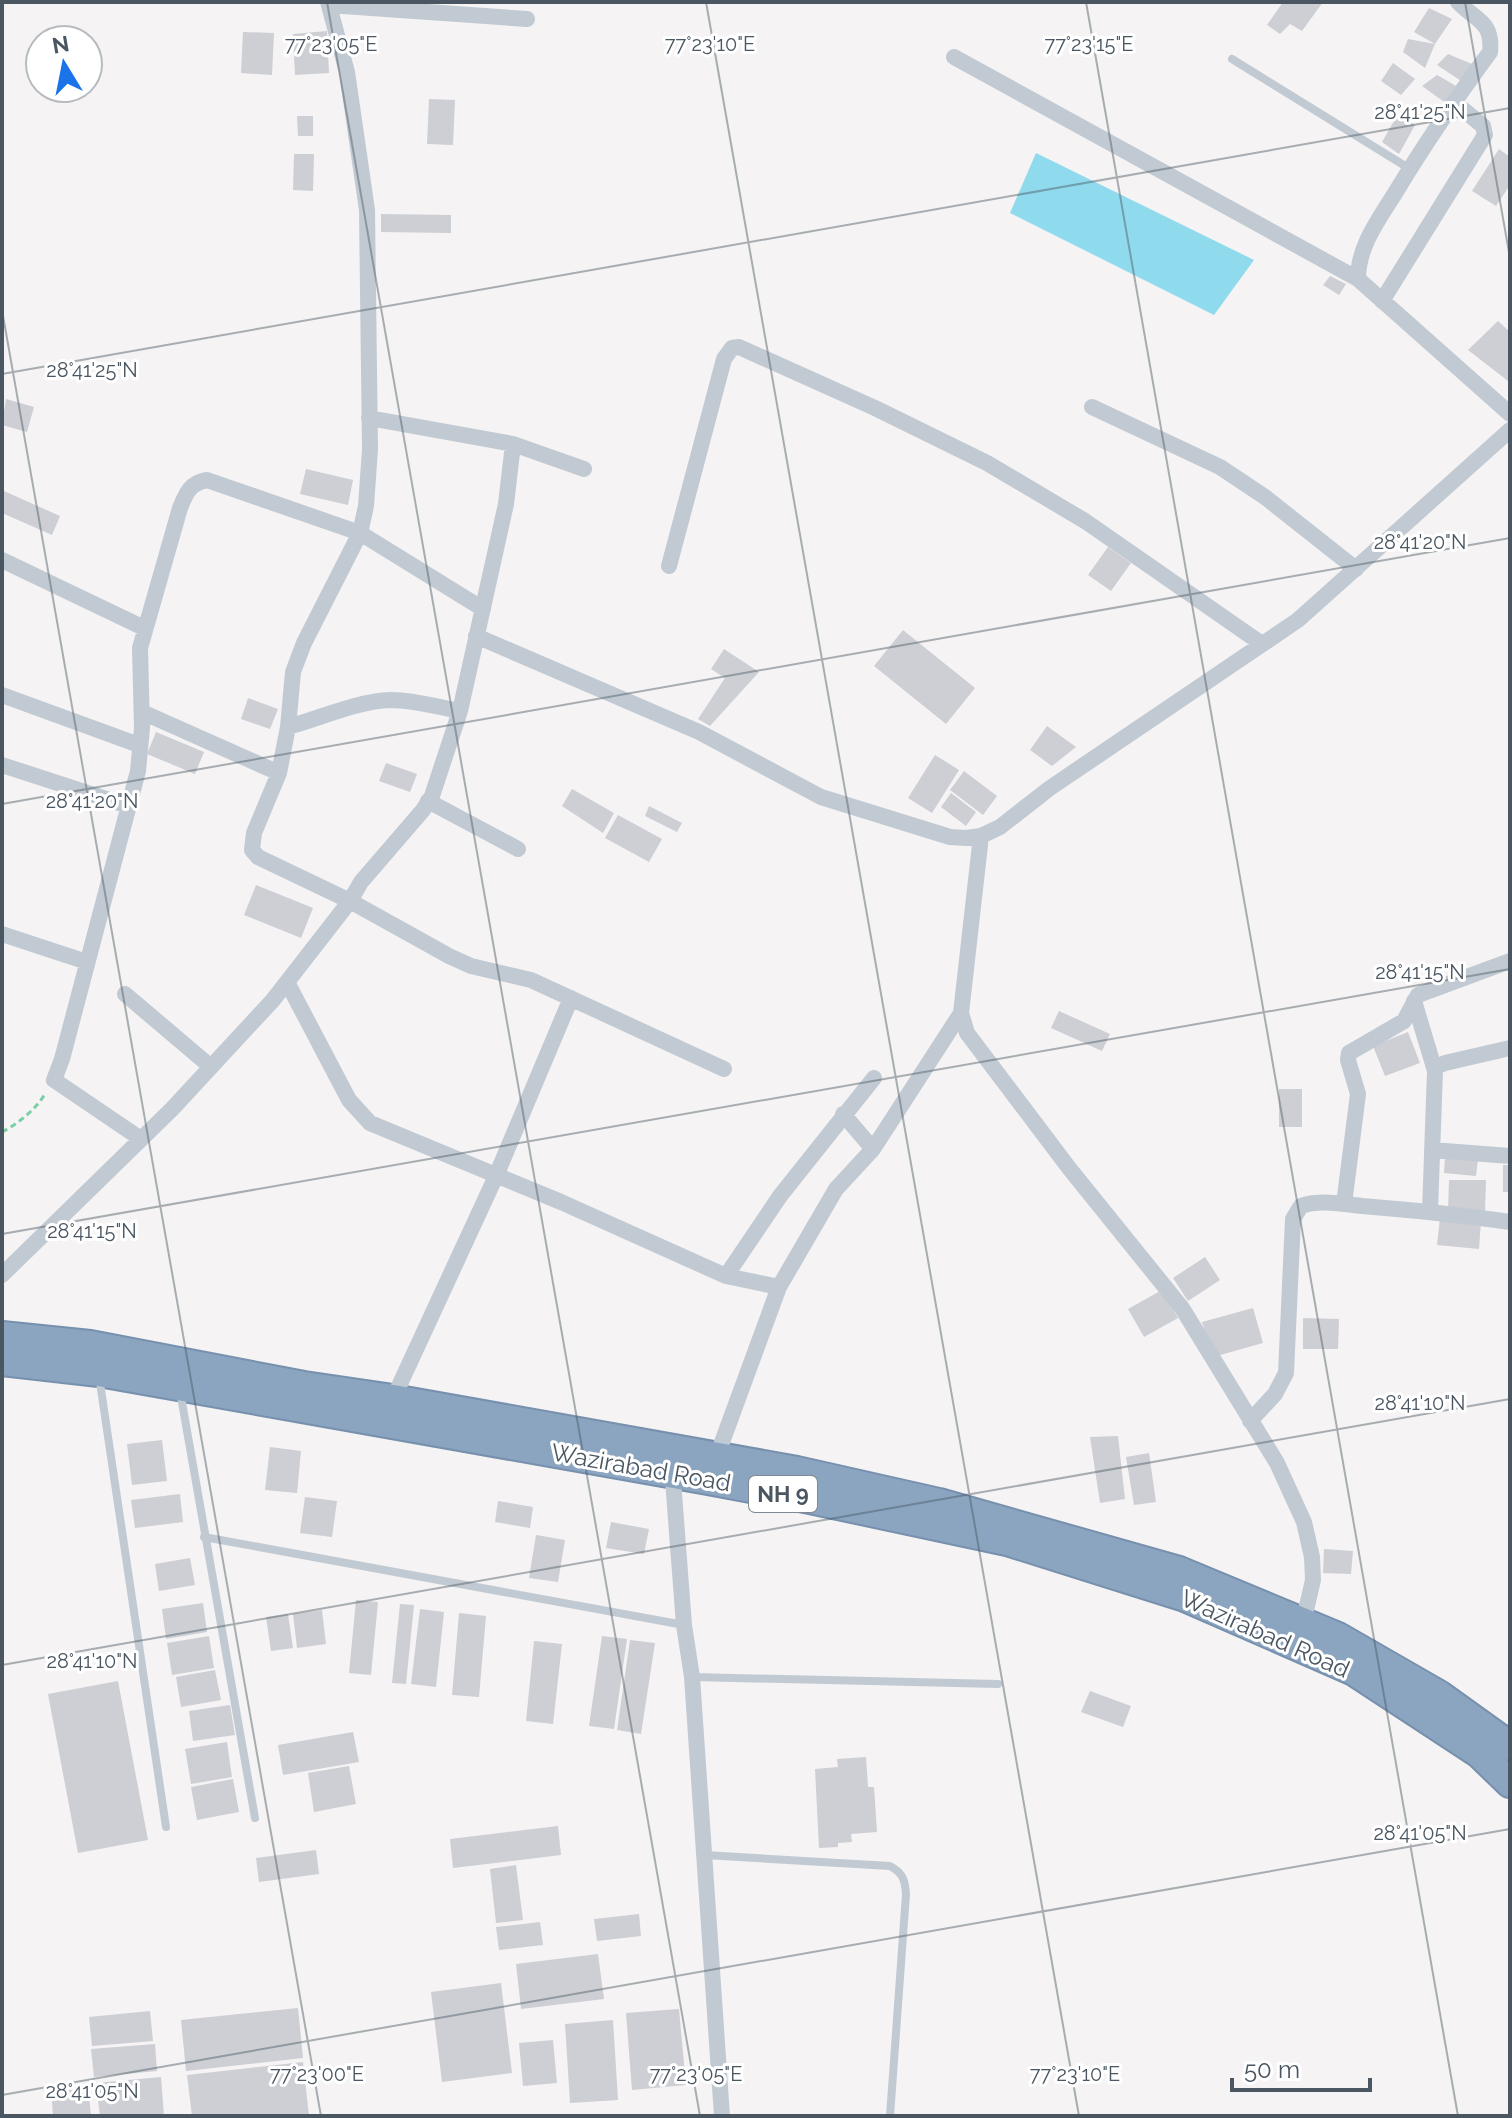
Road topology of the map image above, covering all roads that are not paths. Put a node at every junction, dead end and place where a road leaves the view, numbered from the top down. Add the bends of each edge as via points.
1 (1458, 2) edge
2 (329, 3) edge
3 (527, 19) dead end
4 (954, 57) dead end
5 (1232, 59) dead end
6 (1454, 102) junction
7 (1410, 169) junction
8 (1358, 279) junction
9 (1382, 301) junction
10 (1092, 407) dead end
11 (1510, 414) edge
12 (369, 418) junction
13 (1510, 430) edge
14 (513, 444) junction
15 (584, 469) dead end
16 (360, 533) junction
17 (2, 560) edge
18 (669, 566) dead end
19 (1356, 569) junction
20 (483, 609) junction
21 (144, 628) junction
22 (476, 636) junction
23 (1262, 644) junction
24 (2, 695) edge
25 (460, 711) junction
26 (142, 712) junction
27 (288, 727) junction
28 (139, 745) junction
29 (2, 765) edge
30 (279, 773) junction
31 (428, 801) junction
32 (128, 806) junction
33 (981, 836) junction
34 (518, 849) dead end
35 (350, 901) junction
36 (2, 934) edge
37 (1510, 961) edge
38 (87, 962) junction
39 (287, 982) junction
40 (125, 994) dead end
41 (571, 998) junction
42 (1414, 1001) junction
43 (961, 1013) junction
44 (1510, 1048) edge
45 (211, 1067) junction
46 (724, 1069) dead end
47 (1435, 1071) junction
48 (874, 1078) dead end
49 (843, 1114) junction
50 (141, 1139) junction
51 (873, 1149) junction
52 (1432, 1150) junction
53 (1510, 1156) edge
54 (496, 1176) junction
55 (1344, 1204) junction
56 (1430, 1211) junction
57 (1510, 1222) edge
58 (2, 1275) edge
59 (726, 1276) junction
60 (779, 1287) junction
61 (2, 1336) edge
62 (2, 1361) edge
63 (99, 1372) junction
64 (179, 1386) junction
65 (393, 1399) junction
66 (1250, 1421) junction
67 (671, 1462) junction
68 (712, 1469) junction
69 (204, 1537) junction
70 (1303, 1623) junction
71 (684, 1625) junction
72 (692, 1677) junction
73 (998, 1684) dead end
74 (1510, 1746) edge
75 (1510, 1783) edge
76 (255, 1818) dead end
77 (166, 1827) dead end
78 (704, 1855) junction
79 (722, 2116) edge
80 (890, 2116) edge

1 - 6 street via 1484,22 1492,37 1490,52
2 - 3 street
2 - 12 street via 347,72 367,210
4 - 8 street
5 - 7 lane
6 - 7 street
6 - 9 street via 1483,126 1485,135
7 - 8 street via 1365,243
8 - 9 street
9 - 11 street
10 - 19 street via 1220,467
12 - 14 street
12 - 16 street via 368,486
13 - 19 street
14 - 15 street
14 - 20 street
16 - 20 street
16 - 21 street via 207,480 195,482 180,508
16 - 27 street via 298,658
17 - 21 street
18 - 23 street via 724,359 739,347 987,463 1085,521
19 - 23 street
20 - 22 street
21 - 26 street via 139,663
22 - 25 street
22 - 33 street via 699,732 821,797 950,837
23 - 33 street
24 - 28 street
25 - 27 street via 388,700
25 - 31 street
26 - 28 street
26 - 30 street
27 - 30 street
28 - 32 street
29 - 32 street
30 - 35 street via 252,850
31 - 34 street
31 - 35 street
32 - 38 street
33 - 43 street
35 - 39 street
35 - 41 street via 471,966 531,980
36 - 38 street
37 - 42 street
38 - 50 street via 54,1080
39 - 45 street
39 - 54 street via 360,1115
40 - 45 street
41 - 46 street
41 - 54 street
42 - 47 street
42 - 55 street via 1404,1021 1347,1056 1358,1094
43 - 51 street
43 - 66 street via 975,1045 1182,1308
44 - 47 street via 1445,1063
45 - 50 street
47 - 52 street
48 - 49 street
49 - 51 street
49 - 59 street
50 - 58 street
51 - 60 street via 836,1189
52 - 53 street
52 - 56 street
54 - 59 street
54 - 65 street
55 - 56 street
55 - 66 street via 1306,1204 1296,1211 1286,1373
56 - 57 street
59 - 60 street
60 - 68 street
61 - 65 highway, Wazirabad Road / NH 9 via 90,1345
62 - 63 highway, Wazirabad Road / NH 9
63 - 64 highway, Wazirabad Road / NH 9
63 - 77 lane
64 - 67 highway, Wazirabad Road / NH 9
64 - 69 lane
65 - 67 highway, Wazirabad Road / NH 9
66 - 70 street via 1277,1463 1304,1522 1313,1580
67 - 68 highway, Wazirabad Road / NH 9
67 - 71 street
68 - 70 highway, Wazirabad Road / NH 9 via 797,1471 939,1503 1179,1571
68 - 75 highway, Wazirabad Road / NH 9 via 810,1499 1007,1541 1185,1597 1354,1671 1479,1753
69 - 71 lane
69 - 76 lane
70 - 74 highway, Wazirabad Road / NH 9 via 1338,1637 1439,1695
71 - 72 street
72 - 73 lane
72 - 78 street
78 - 79 street
78 - 80 lane via 890,1866 900,1871 906,1894

